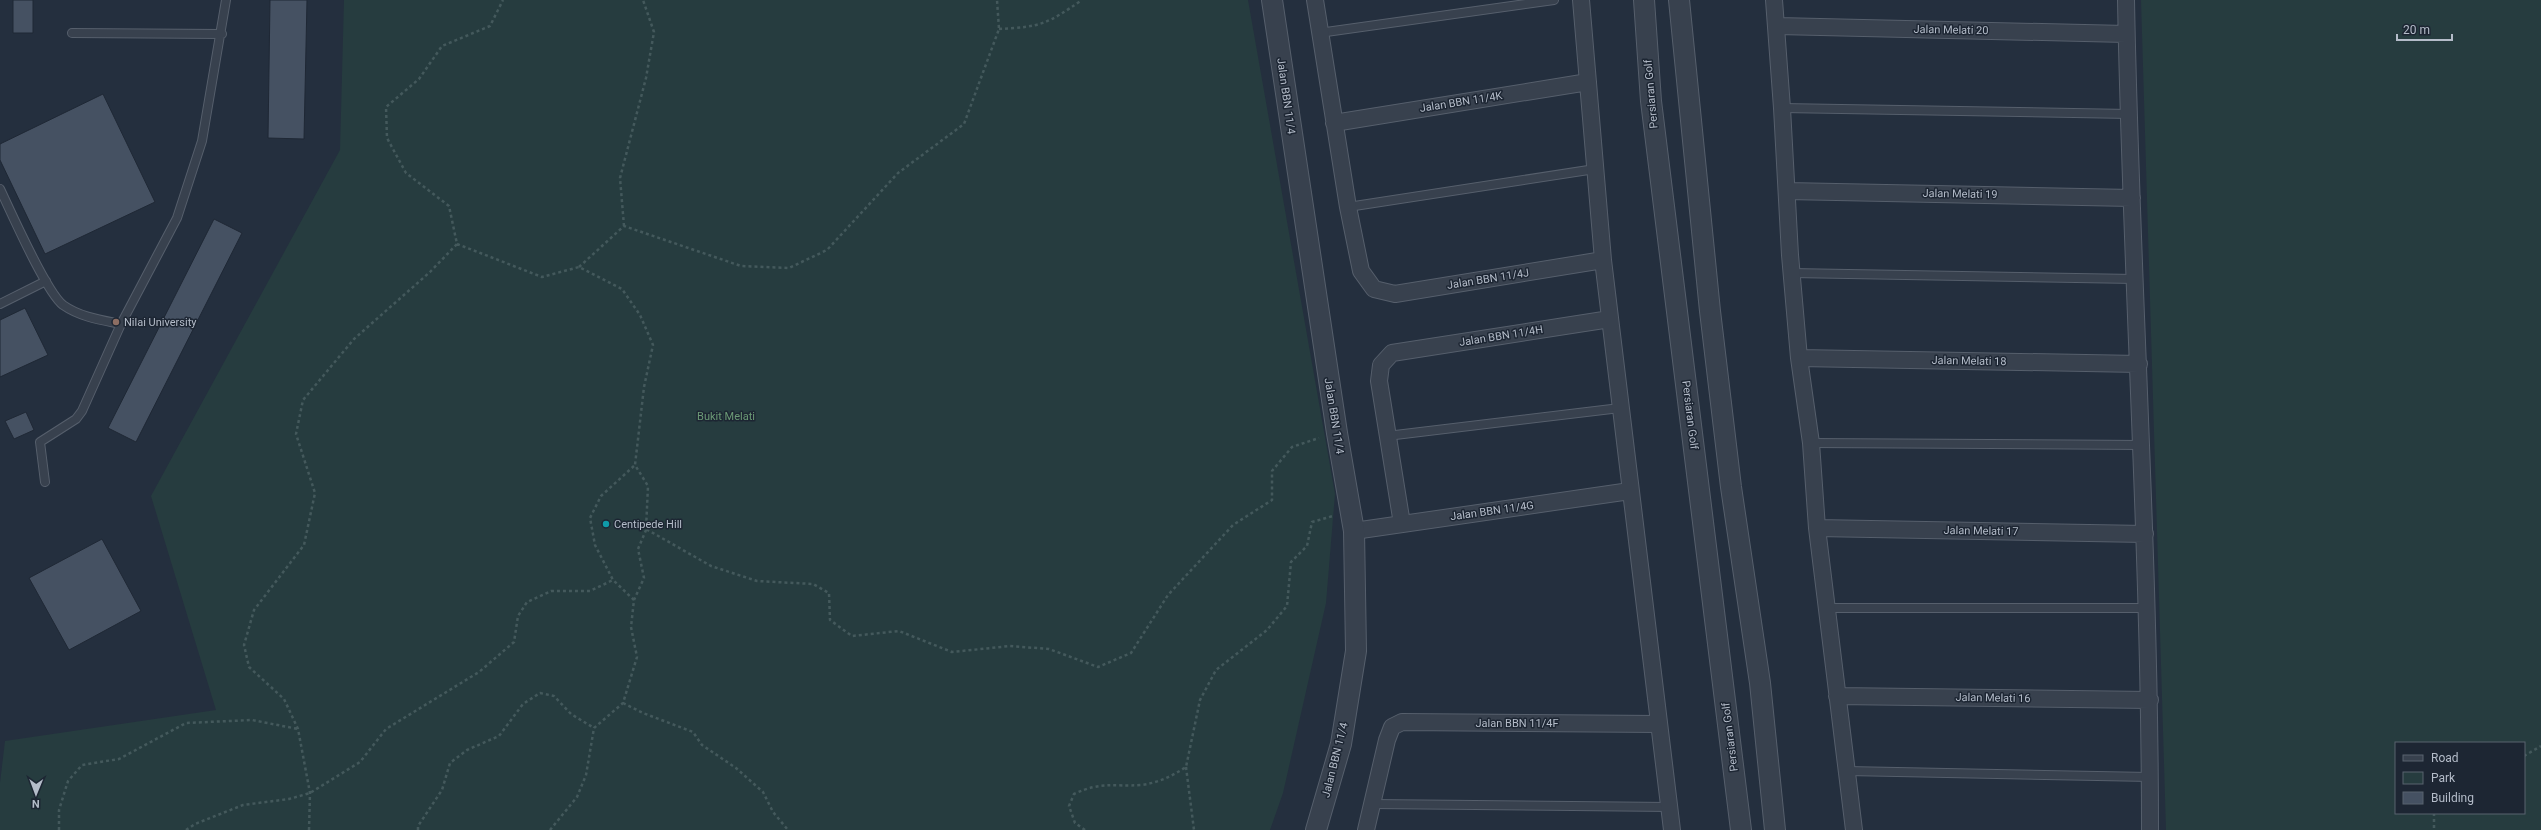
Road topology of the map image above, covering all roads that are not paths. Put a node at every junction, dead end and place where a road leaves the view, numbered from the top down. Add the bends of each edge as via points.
1 (226, 0) edge
2 (1272, 0) edge
3 (1315, 0) edge
4 (1554, 0) edge
5 (1581, 0) edge
6 (1644, 0) edge
7 (1679, 0) edge
8 (1774, 0) edge
9 (2126, 0) edge
10 (1776, 26) junction
11 (72, 32) dead end
12 (1319, 33) junction
13 (222, 34) junction
14 (2126, 34) junction
15 (1588, 82) junction
16 (1782, 108) junction
17 (2130, 114) junction
18 (1334, 123) junction
19 (1595, 169) junction
20 (0, 189) edge
21 (1787, 191) junction
22 (2132, 198) junction
23 (1348, 206) junction
24 (1603, 260) junction
25 (1791, 273) junction
26 (2135, 279) junction
27 (46, 281) junction
28 (0, 304) edge
29 (1610, 319) junction
30 (121, 324) junction
31 (1799, 358) junction
32 (2139, 364) junction
33 (1620, 408) junction
34 (1387, 436) junction
35 (1811, 443) junction
36 (2142, 445) junction
37 (45, 482) dead end
38 (1630, 491) junction
39 (1402, 524) junction
40 (1817, 528) junction
41 (1354, 531) junction
42 (2145, 534) junction
43 (1826, 608) junction
44 (2147, 608) junction
45 (1836, 696) junction
46 (2150, 700) junction
47 (1658, 724) junction
48 (1847, 771) junction
49 (2150, 776) junction
50 (1371, 804) junction
51 (1669, 807) junction
52 (1776, 828) edge
53 (1316, 830) edge
54 (1366, 830) edge
55 (1672, 830) edge
56 (1741, 830) edge
57 (1854, 830) edge
58 (2150, 830) edge

1 - 13 lane
2 - 41 street, Jalan BBN 11/4
3 - 12 street
4 - 12 lane
5 - 15 street
6 - 56 street, Persiaran Golf via 1651,101
7 - 52 street via 1709,306 1731,487 1760,683
8 - 10 street
9 - 14 street
10 - 14 street, Jalan Melati 20
10 - 16 street
11 - 13 lane
12 - 18 street
13 - 30 lane via 202,141 177,218
14 - 17 street
15 - 18 street, Jalan BBN 11/4K
15 - 19 street
16 - 17 lane
16 - 21 street
17 - 22 street
18 - 23 street
19 - 23 lane
19 - 24 street
20 - 27 lane
21 - 22 street, Jalan Melati 19
21 - 25 street
22 - 26 street
23 - 24 street, Jalan BBN 11/4J via 1361,271 1374,289 1395,294
24 - 29 street
25 - 26 lane
25 - 31 street
26 - 32 street
27 - 28 lane
27 - 30 lane via 61,304 79,314
29 - 33 street
29 - 34 street, Jalan BBN 11/4H via 1392,353 1381,365 1378,381
30 - 37 lane via 82,411 76,419 40,442
31 - 32 street, Jalan Melati 18
31 - 35 street
32 - 36 street
33 - 34 lane
33 - 38 street
34 - 39 street
35 - 36 lane
35 - 40 street
36 - 42 street
38 - 39 street, Jalan BBN 11/4G
38 - 47 street
39 - 41 street, Jalan BBN 11/4G
40 - 42 street, Jalan Melati 17
40 - 43 street
41 - 53 street, Jalan BBN 11/4 via 1356,651 1341,744
42 - 44 street
43 - 44 lane
43 - 45 street
44 - 46 street
45 - 46 street, Jalan Melati 16
45 - 48 street
46 - 49 street
47 - 50 street, Jalan BBN 11/4F via 1402,722 1392,727 1386,740
47 - 51 street
48 - 49 lane
48 - 57 street
49 - 58 street
50 - 51 lane
50 - 54 street
51 - 55 street

